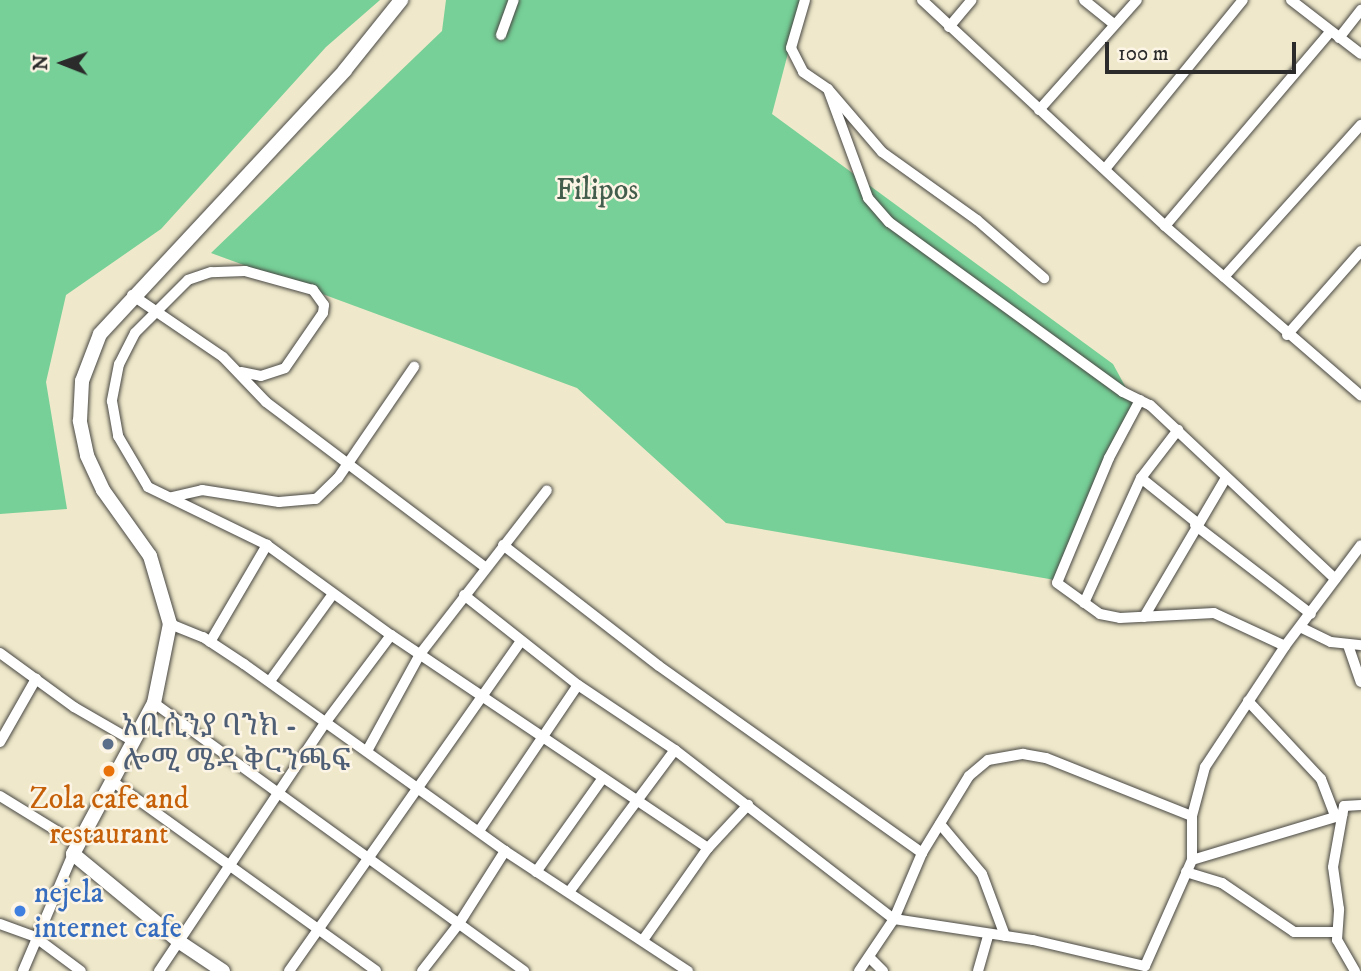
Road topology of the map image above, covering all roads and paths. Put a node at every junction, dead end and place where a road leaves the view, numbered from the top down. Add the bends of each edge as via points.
1 (401, 0) edge
2 (514, 0) edge
3 (805, 0) edge
4 (922, 0) edge
5 (972, 0) edge
6 (1084, 0) edge
7 (1137, 0) edge
8 (1243, 0) edge
9 (1292, 0) edge
10 (1361, 10) edge
11 (1114, 24) junction
12 (949, 27) junction
13 (501, 35) dead end
14 (1335, 35) junction
15 (1361, 54) edge
16 (828, 89) junction
17 (1039, 110) junction
18 (1361, 125) edge
19 (1105, 169) junction
20 (1165, 226) junction
21 (1361, 251) edge
22 (1224, 277) junction
23 (1044, 278) dead end
24 (132, 295) junction
25 (157, 310) junction
26 (1287, 335) junction
27 (414, 367) dead end
28 (241, 372) junction
29 (1361, 396) edge
30 (1140, 400) junction
31 (1178, 430) junction
32 (348, 463) junction
33 (1141, 478) junction
34 (1226, 478) junction
35 (547, 490) dead end
36 (172, 496) junction
37 (1196, 524) junction
38 (267, 545) junction
39 (503, 545) junction
40 (1361, 545) edge
41 (485, 566) junction
42 (1335, 579) junction
43 (333, 594) junction
44 (464, 595) junction
45 (1084, 603) junction
46 (1311, 614) junction
47 (1144, 617) junction
48 (170, 624) junction
49 (1302, 628) junction
50 (391, 635) junction
51 (521, 641) junction
52 (209, 642) junction
53 (1348, 645) junction
54 (1361, 645) edge
55 (1285, 646) junction
56 (0, 653) edge
57 (420, 654) junction
58 (36, 679) junction
59 (270, 681) junction
60 (1361, 682) edge
61 (578, 685) junction
62 (483, 695) junction
63 (1248, 701) junction
64 (155, 703) junction
65 (326, 723) junction
66 (545, 737) junction
67 (133, 741) junction
68 (0, 742) edge
69 (676, 750) junction
70 (367, 751) junction
71 (602, 779) junction
72 (112, 781) junction
73 (417, 790) junction
74 (0, 796) edge
75 (280, 797) junction
76 (636, 800) junction
77 (748, 805) junction
78 (1361, 805) edge
79 (1338, 815) junction
80 (1192, 816) junction
81 (940, 824) junction
82 (479, 831) junction
83 (708, 848) junction
84 (75, 849) junction
85 (505, 851) junction
86 (922, 853) junction
87 (369, 860) junction
88 (1192, 860) junction
89 (230, 870) junction
90 (536, 872) junction
91 (1186, 872) junction
92 (569, 892) junction
93 (894, 919) junction
94 (0, 924) edge
95 (458, 925) junction
96 (318, 930) junction
97 (1337, 932) junction
98 (988, 934) junction
99 (1005, 936) junction
100 (35, 937) junction
101 (643, 940) junction
102 (181, 943) junction
103 (871, 959) junction
104 (1145, 968) edge
105 (23, 971) edge
106 (81, 971) edge
107 (159, 971) edge
108 (223, 971) edge
109 (289, 971) edge
110 (376, 971) edge
111 (422, 971) edge
112 (524, 971) edge
113 (688, 971) edge
114 (859, 971) edge
115 (883, 971) edge
116 (978, 971) edge
117 (1354, 971) edge

1 - 24 street via 345,70
2 - 13 street
3 - 16 street via 794,28 792,55 803,72
4 - 12 street
5 - 12 street
6 - 11 street
7 - 11 street
8 - 19 street
9 - 14 street
10 - 14 street
11 - 17 street
12 - 17 street
14 - 15 street
14 - 20 street
16 - 23 street via 882,152 977,220
16 - 30 street via 868,198 889,222
17 - 19 street
18 - 22 street
19 - 20 street
20 - 22 street
21 - 26 street
22 - 26 street
24 - 25 street
24 - 48 street via 91,350 82,382 80,421 94,474 150,556
25 - 28 street
25 - 28 street via 188,280 211,272 245,271 313,290 324,309 304,346 285,368 261,376
25 - 36 street via 135,333 119,364 112,401 118,436 144,482
26 - 29 street
27 - 32 street
28 - 32 street via 265,402
30 - 31 street
30 - 45 street via 1056,576 1060,589
31 - 33 street
31 - 34 street
32 - 36 street via 323,495 307,502 202,490
32 - 41 street
33 - 37 street
33 - 45 street
34 - 37 street
34 - 42 street
35 - 39 street
36 - 38 street
37 - 46 street
37 - 47 street
38 - 43 street
38 - 52 street
39 - 41 street
39 - 86 street via 659,666
40 - 42 street
41 - 44 street
42 - 46 street
43 - 50 street
43 - 59 street
44 - 51 street
44 - 57 street
45 - 47 street via 1100,614
46 - 49 street
47 - 55 street via 1223,614
48 - 52 street
48 - 64 street
49 - 53 street
49 - 55 street
50 - 57 street
50 - 65 street
51 - 61 street
51 - 62 street
52 - 59 street
53 - 54 street
53 - 60 street
55 - 63 street
56 - 58 street
57 - 62 street
57 - 70 street
58 - 67 street
58 - 68 street
59 - 65 street
61 - 66 street
61 - 69 street
62 - 66 street
62 - 73 street
63 - 79 street via 1321,779
63 - 80 street via 1205,767
64 - 67 street
64 - 75 street
65 - 70 street
65 - 75 street
66 - 71 street
66 - 82 street
67 - 72 street
69 - 76 street
69 - 77 street
70 - 73 street
71 - 76 street
71 - 90 street
72 - 84 street
72 - 89 street
73 - 82 street
73 - 87 street
74 - 84 street
75 - 87 street
75 - 89 street
76 - 83 street
76 - 92 street
77 - 83 street
77 - 93 street
78 - 79 street via 1346,804
79 - 88 street
79 - 97 street via 1333,867
80 - 81 street via 1046,758 1023,754 988,760 969,776
80 - 88 street
81 - 86 street
81 - 99 street via 982,874
82 - 85 street
83 - 101 street
84 - 100 street
84 - 102 street
85 - 90 street
85 - 95 street
86 - 93 street
87 - 95 street
87 - 96 street
88 - 91 street
89 - 96 street
89 - 102 street
90 - 92 street
91 - 97 street via 1222,883 1294,932
91 - 104 street
92 - 101 street
93 - 98 street
93 - 103 street
94 - 100 street
95 - 111 street
95 - 112 street
96 - 109 street
96 - 110 street
97 - 117 street via 1340,948
98 - 99 street
98 - 116 street
99 - 104 street
100 - 105 street
100 - 106 street
101 - 113 street
102 - 107 street
102 - 108 street
103 - 114 street
103 - 115 street

